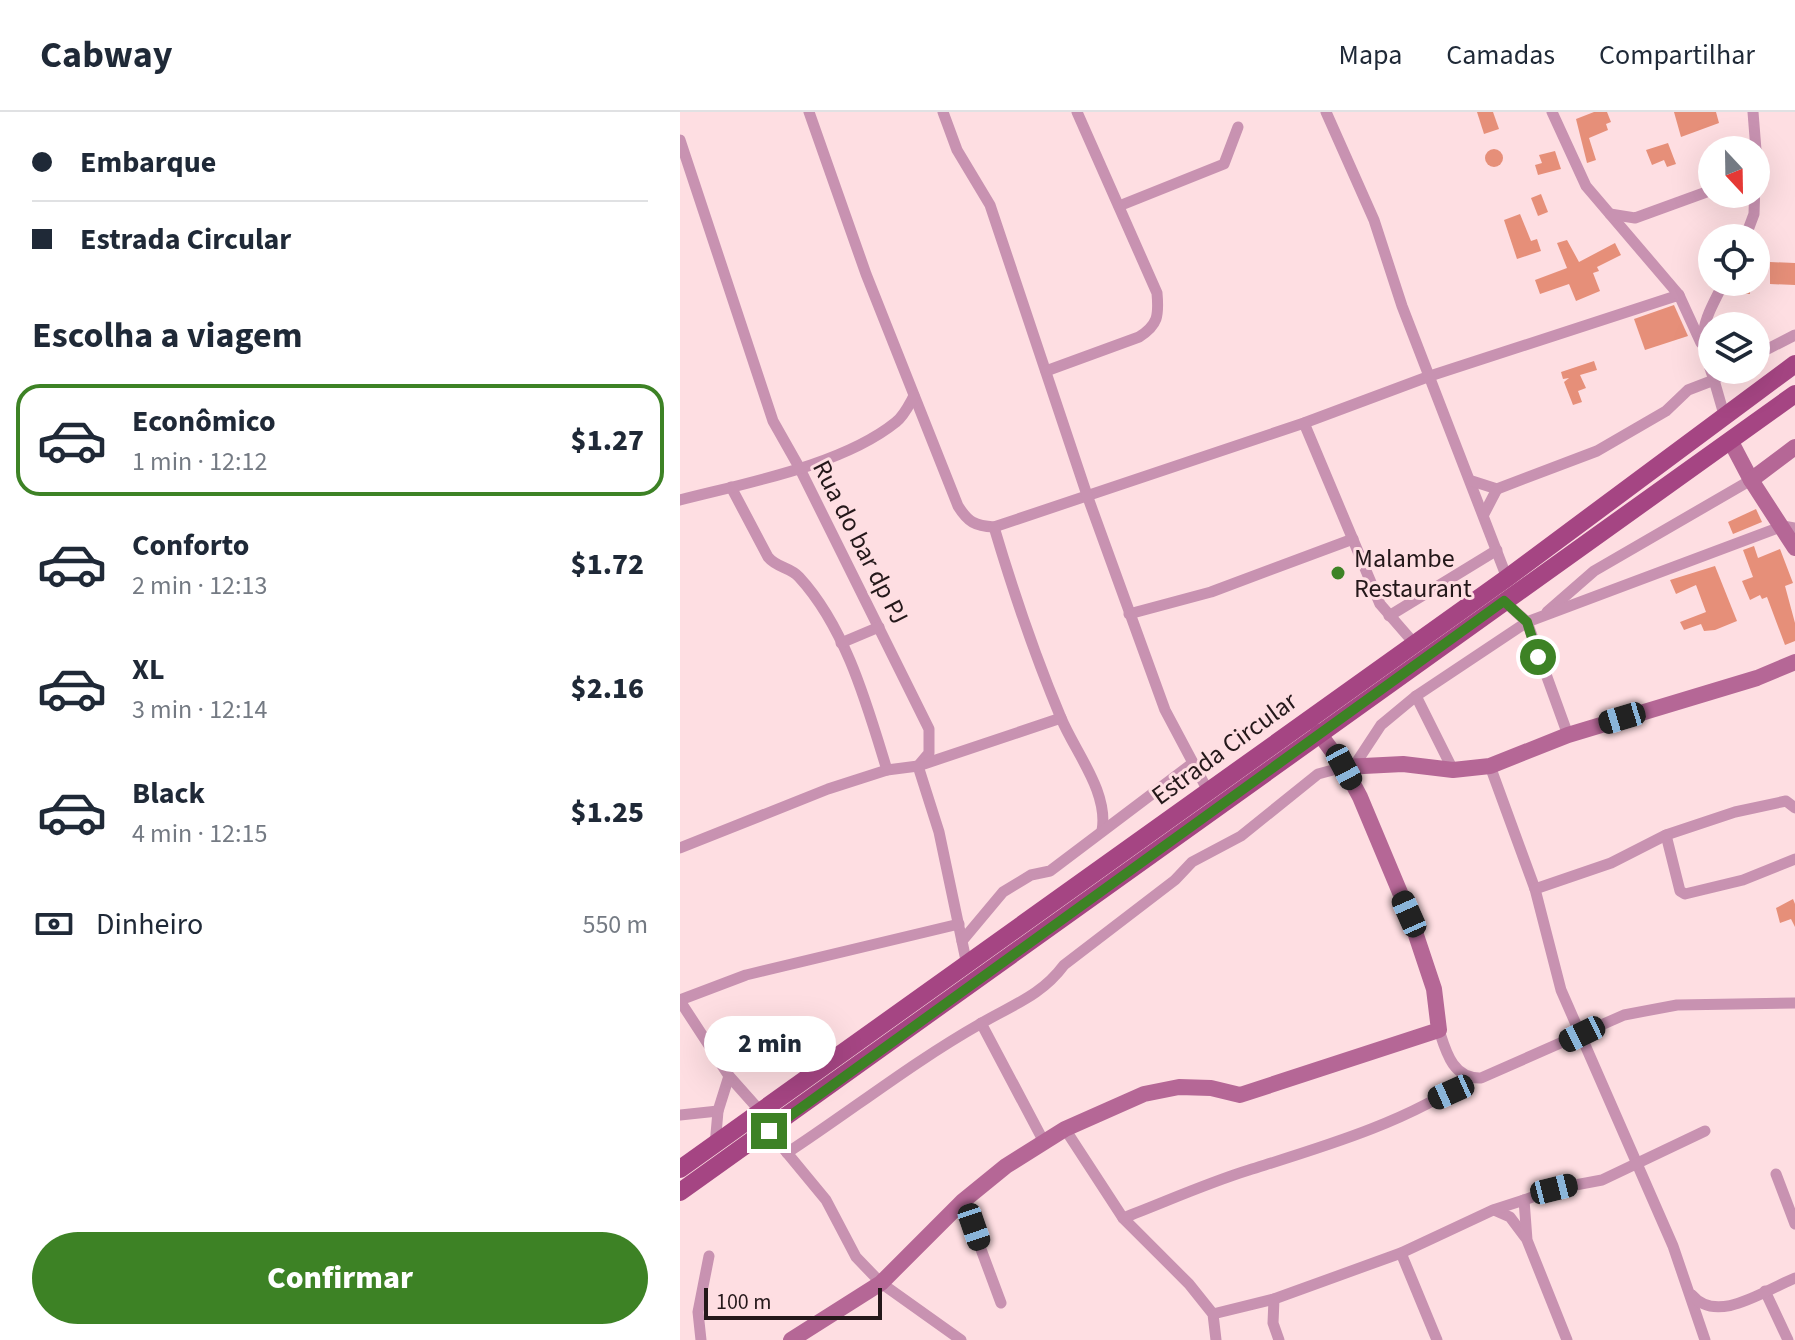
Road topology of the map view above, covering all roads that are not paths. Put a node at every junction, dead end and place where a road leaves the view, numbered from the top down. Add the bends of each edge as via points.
1 (809, 112) edge
2 (943, 112) edge
3 (1077, 112) edge
4 (1326, 112) edge
5 (1552, 112) edge
6 (1753, 112) edge
7 (1238, 127) dead end
8 (1755, 136) edge
9 (680, 140) edge
10 (1698, 195) edge
11 (1119, 206) junction
12 (1610, 214) junction
13 (1679, 295) junction
14 (1795, 335) edge
15 (1698, 336) edge
16 (1770, 348) edge
17 (1795, 364) edge
18 (1046, 371) junction
19 (1430, 376) junction
20 (1704, 384) edge
21 (1715, 384) edge
22 (1795, 394) edge
23 (914, 396) junction
24 (1725, 418) junction
25 (924, 419) junction
26 (899, 420) junction
27 (1304, 423) junction
28 (1730, 440) junction
29 (1795, 447) edge
30 (799, 467) junction
31 (1751, 480) junction
32 (1472, 481) junction
33 (731, 487) junction
34 (1497, 489) junction
35 (1087, 495) junction
36 (680, 500) edge
37 (1484, 514) junction
38 (994, 527) junction
39 (1789, 527) edge
40 (1353, 539) junction
41 (1795, 548) edge
42 (1497, 550) junction
43 (1507, 578) junction
44 (1504, 601) junction
45 (1129, 614) junction
46 (1389, 616) junction
47 (1543, 616) junction
48 (1527, 622) junction
49 (879, 627) junction
50 (1413, 642) junction
51 (841, 643) junction
52 (1795, 662) edge
53 (1416, 696) junction
54 (1061, 718) junction
55 (1318, 732) junction
56 (1568, 735) junction
57 (1193, 763) junction
58 (918, 766) junction
59 (1349, 766) junction
60 (1490, 766) junction
61 (887, 770) junction
62 (1453, 770) junction
63 (1208, 791) junction
64 (1795, 808) edge
65 (1105, 817) junction
66 (1118, 819) junction
67 (1102, 831) junction
68 (1666, 835) junction
69 (680, 848) edge
70 (1795, 859) edge
71 (1535, 889) junction
72 (959, 924) junction
73 (962, 941) junction
74 (967, 965) junction
75 (680, 1000) edge
76 (1795, 1003) edge
77 (981, 1023) junction
78 (1439, 1030) junction
79 (1582, 1034) junction
80 (729, 1076) junction
81 (1470, 1078) junction
82 (718, 1111) junction
83 (761, 1112) junction
84 (680, 1115) edge
85 (1065, 1129) junction
86 (769, 1131) junction
87 (1705, 1131) dead end
88 (1044, 1142) junction
89 (715, 1146) junction
90 (787, 1153) junction
91 (1637, 1160) junction
92 (680, 1169) edge
93 (1776, 1174) dead end
94 (680, 1192) edge
95 (1524, 1200) junction
96 (963, 1201) junction
97 (1493, 1210) junction
98 (1123, 1218) junction
99 (1795, 1224) edge
100 (1527, 1240) junction
101 (1401, 1253) junction
102 (709, 1256) dead end
103 (1795, 1278) edge
104 (881, 1283) junction
105 (1765, 1291) junction
106 (1689, 1293) junction
107 (1274, 1299) junction
108 (1001, 1303) dead end
109 (1213, 1314) junction
110 (701, 1340) edge
111 (791, 1340) edge
112 (961, 1340) edge
113 (1216, 1340) edge
114 (1279, 1340) edge
115 (1437, 1340) edge
116 (1567, 1340) edge
117 (1705, 1340) edge
118 (1788, 1340) edge

1 - 23 street
2 - 18 street via 957,150 990,205
3 - 11 street
4 - 19 street via 1374,220
5 - 12 street via 1586,186
6 - 8 street
7 - 11 street via 1224,164
9 - 30 street, Rua do bar dp PJ via 773,421
10 - 12 street via 1635,218
11 - 18 street via 1157,293 1157,321 1139,337
12 - 13 street
13 - 15 street
13 - 19 street
14 - 16 street
17 - 24 main road, Estrada Circular
18 - 35 street
19 - 27 street
19 - 32 street
20 - 34 street via 1613,444
21 - 24 street
22 - 28 main road, Estrada Circular
23 - 25 street
23 - 26 street
24 - 43 main road, Estrada Circular
25 - 26 street
25 - 38 street via 967,521
26 - 30 street via 858,446
27 - 35 street
27 - 40 street
28 - 31 street
28 - 44 main road, Estrada Circular
29 - 31 street
30 - 33 street
30 - 49 street, Rua do bar dp PJ
31 - 39 street via 1761,500
31 - 47 street via 1594,571
32 - 34 street
32 - 37 street
33 - 36 street
33 - 51 street via 768,557 799,577
34 - 37 street
35 - 38 street
35 - 45 street
37 - 42 street
38 - 54 street
39 - 41 street
39 - 47 street
40 - 45 street via 1240,583
40 - 46 street
42 - 43 street
42 - 46 street
43 - 50 main road, Estrada Circular
44 - 48 street
44 - 55 main road, Estrada Circular
45 - 57 street via 1165,710
46 - 50 street
47 - 48 street
48 - 53 street
48 - 56 street
49 - 51 street
49 - 58 street, Rua do bar dp PJ via 929,729 929,753
50 - 63 main road, Estrada Circular
51 - 61 street
52 - 56 street
53 - 59 street via 1381,725
53 - 62 street
54 - 58 street
54 - 65 street
55 - 59 street
55 - 86 main road, Estrada Circular
56 - 60 street
57 - 63 street
57 - 66 street
58 - 61 street
58 - 72 street
59 - 62 street via 1403,764
59 - 77 street via 1318,774 1241,836 1192,862 1019,1006
59 - 78 street via 1414,928 1434,989
60 - 62 street
60 - 71 street
61 - 69 street
63 - 74 main road, Estrada Circular
64 - 68 street via 1786,801
65 - 66 street
65 - 67 street
66 - 67 street
67 - 73 street via 1050,871 1031,875 1003,892
68 - 70 street via 1685,894 1743,880
68 - 71 street via 1611,863
71 - 79 street via 1551,961
72 - 73 street
72 - 75 street via 759,972
73 - 74 street
74 - 83 main road, Estrada Circular
75 - 80 street
76 - 79 street via 1677,1005 1624,1015
77 - 88 street
77 - 90 street
78 - 81 street via 1457,1070
78 - 85 street via 1240,1095 1179,1087 1144,1094
79 - 81 street via 1496,1073
79 - 91 street
80 - 82 street
80 - 83 street
81 - 98 street via 1451,1092 1333,1144 1232,1175
82 - 84 street
82 - 89 street
83 - 89 main road, Estrada Circular
85 - 88 street
85 - 98 street
86 - 90 street
86 - 94 main road, Estrada Circular
87 - 91 street
88 - 96 street
89 - 92 main road, Estrada Circular
90 - 104 street via 826,1200 856,1257
91 - 95 street via 1602,1180
91 - 106 street
93 - 99 street
95 - 97 street
95 - 100 street
96 - 104 street
96 - 108 street
97 - 100 street via 1510,1217
97 - 101 street
98 - 109 street
100 - 116 street
101 - 107 street
101 - 115 street
102 - 110 street via 698,1312
103 - 105 street
104 - 111 street
104 - 112 street
105 - 106 street via 1721,1310 1701,1306
105 - 118 street
106 - 117 street
107 - 109 street
107 - 114 street
109 - 113 street

